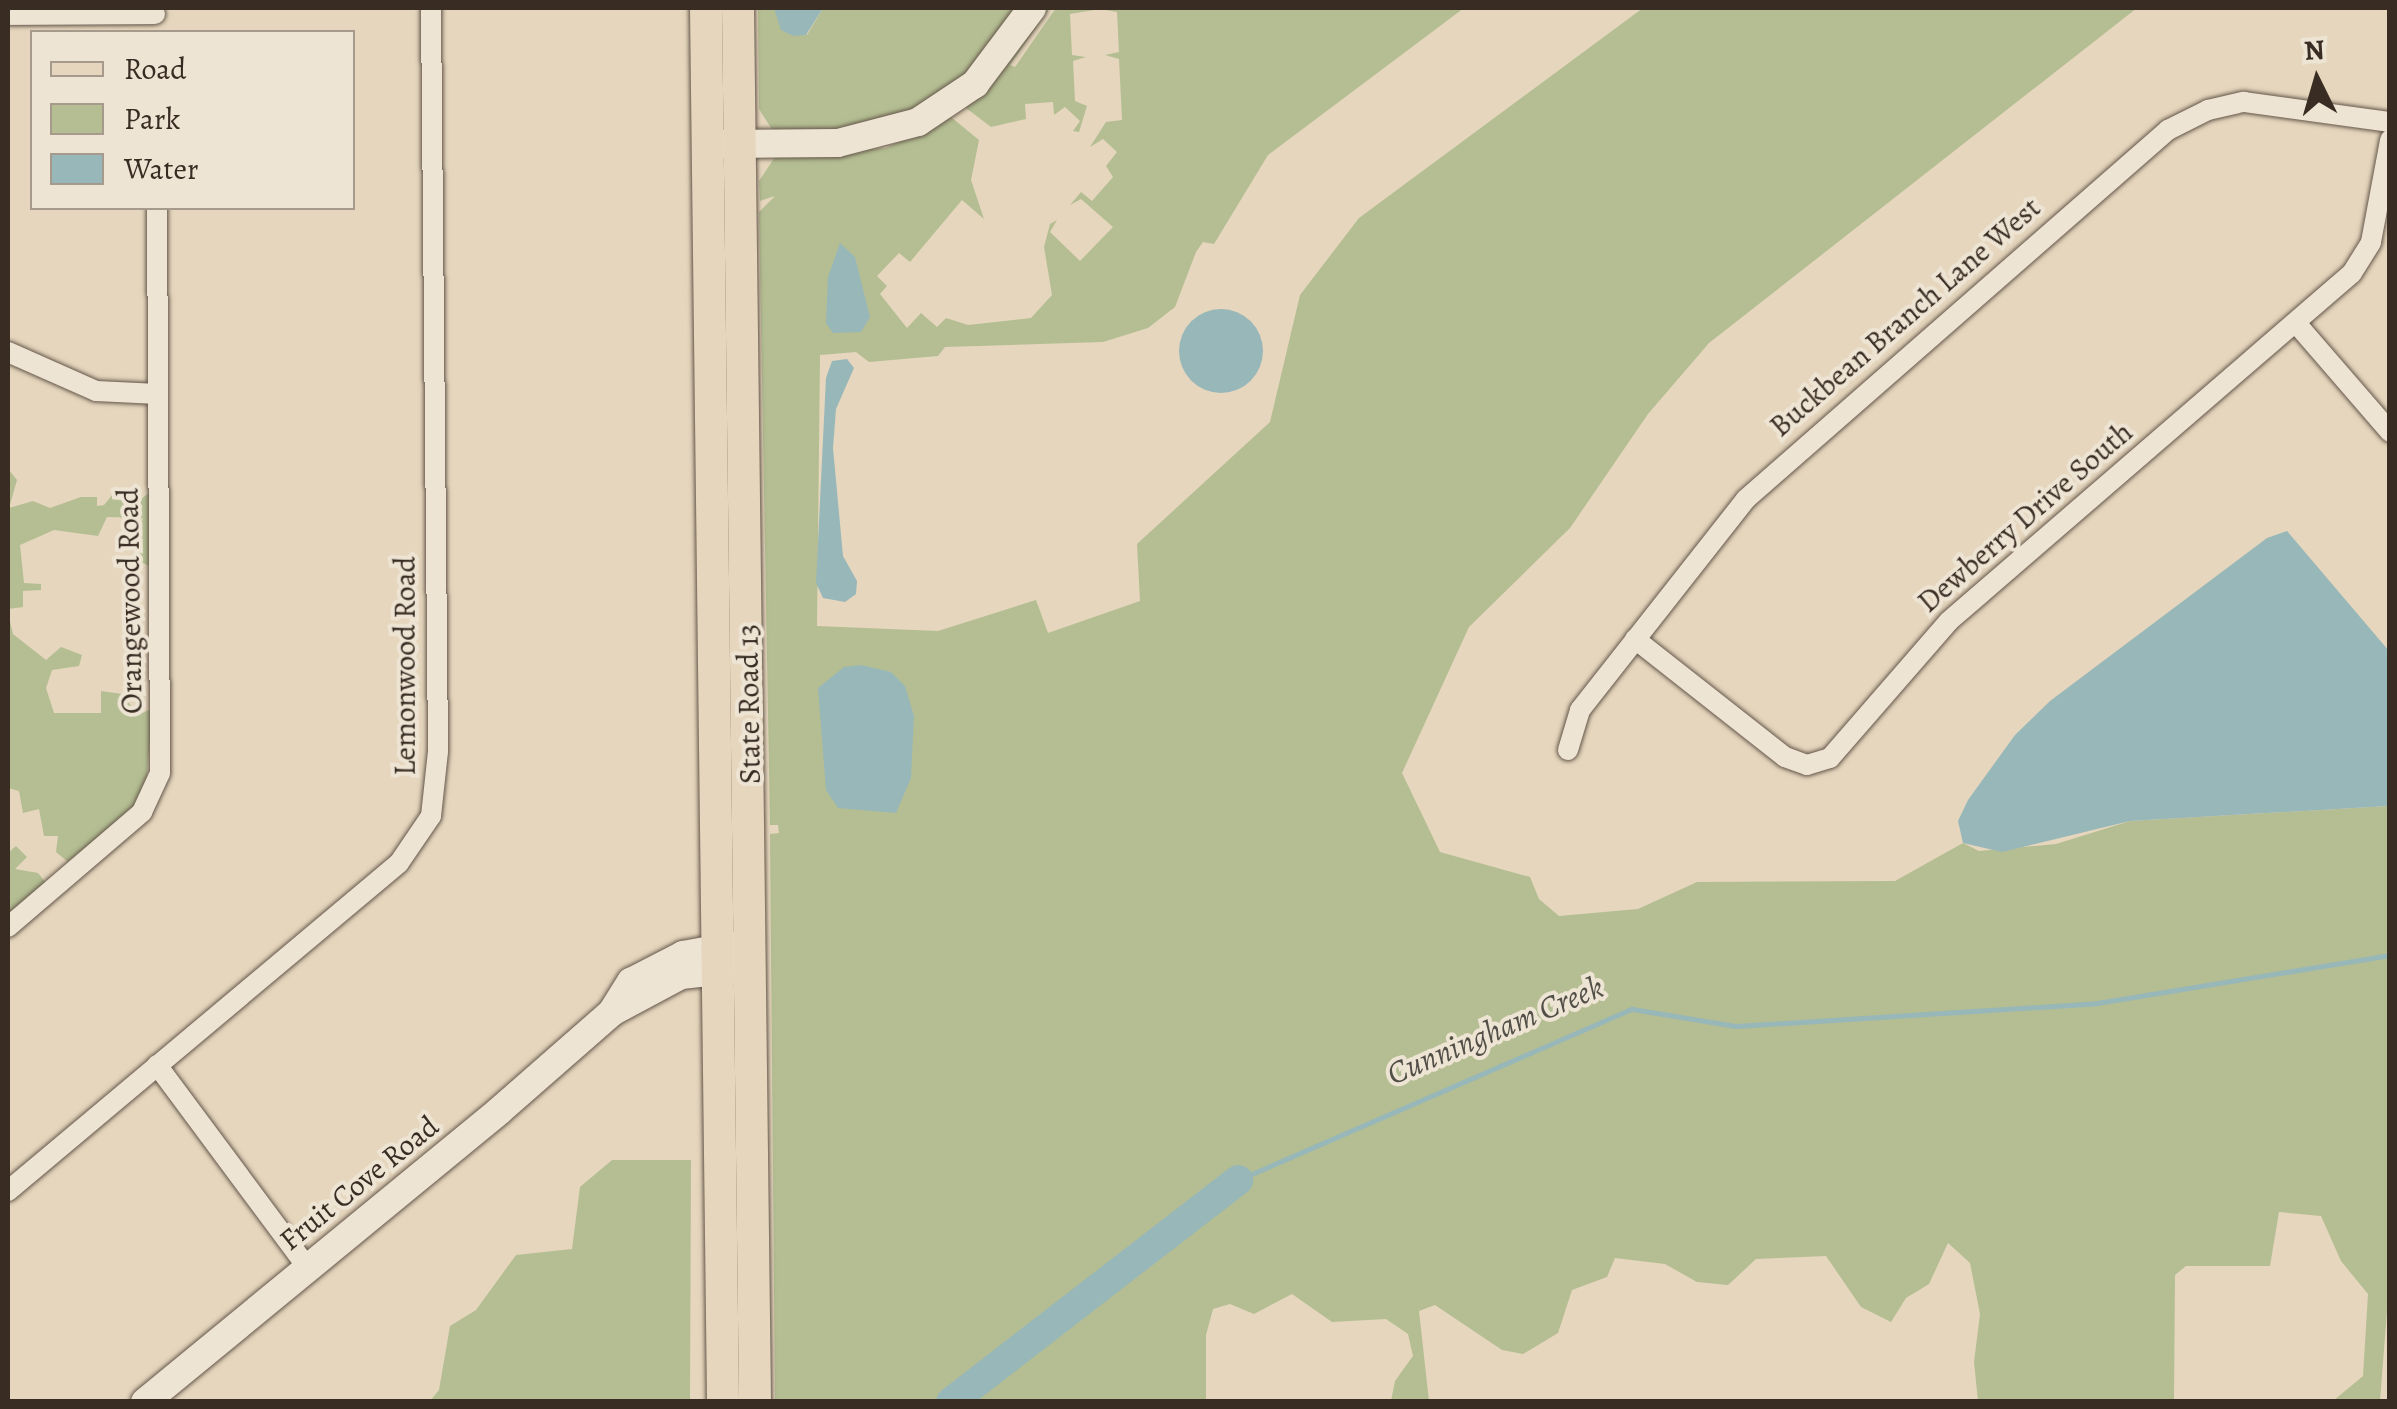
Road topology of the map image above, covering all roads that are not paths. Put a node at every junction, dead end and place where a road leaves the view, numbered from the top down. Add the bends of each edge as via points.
1 (431, 8) edge
2 (706, 8) edge
3 (738, 8) edge
4 (1032, 8) edge
5 (8, 15) edge
6 (155, 18) edge
7 (2390, 122) edge
8 (2390, 140) edge
9 (723, 144) junction
10 (156, 210) edge
11 (2296, 323) junction
12 (8, 352) edge
13 (158, 394) junction
14 (2390, 432) edge
15 (1635, 639) junction
16 (1568, 750) dead end
17 (8, 926) edge
18 (736, 957) junction
19 (157, 1066) junction
20 (8, 1192) edge
21 (308, 1268) junction
22 (145, 1402) edge
23 (723, 1402) edge
24 (755, 1402) edge

1 - 19 street, Lemonwood Road via 438,752 431,816 400,863
2 - 9 main road, State Road 13
3 - 9 main road, State Road 13
4 - 9 street via 975,84 918,122 838,144
5 - 6 street
7 - 15 street, Buckbean Branch Lane West via 2244,102 2168,130 1781,464
8 - 11 street, Dewberry Drive South via 2364,259
9 - 18 main road, State Road 13
10 - 13 street, Orangewood Road
11 - 14 street
11 - 15 street, Dewberry Drive South via 1949,621 1830,758 1807,765 1785,758
12 - 13 street via 96,391
13 - 17 street, Orangewood Road via 160,772 142,812
15 - 16 street, Buckbean Branch Lane West via 1580,710
18 - 21 street, Fruit Cove Road via 612,1012
18 - 23 main road, State Road 13
18 - 24 main road, State Road 13
19 - 20 street, Lemonwood Road
19 - 21 street
21 - 22 street, Fruit Cove Road

